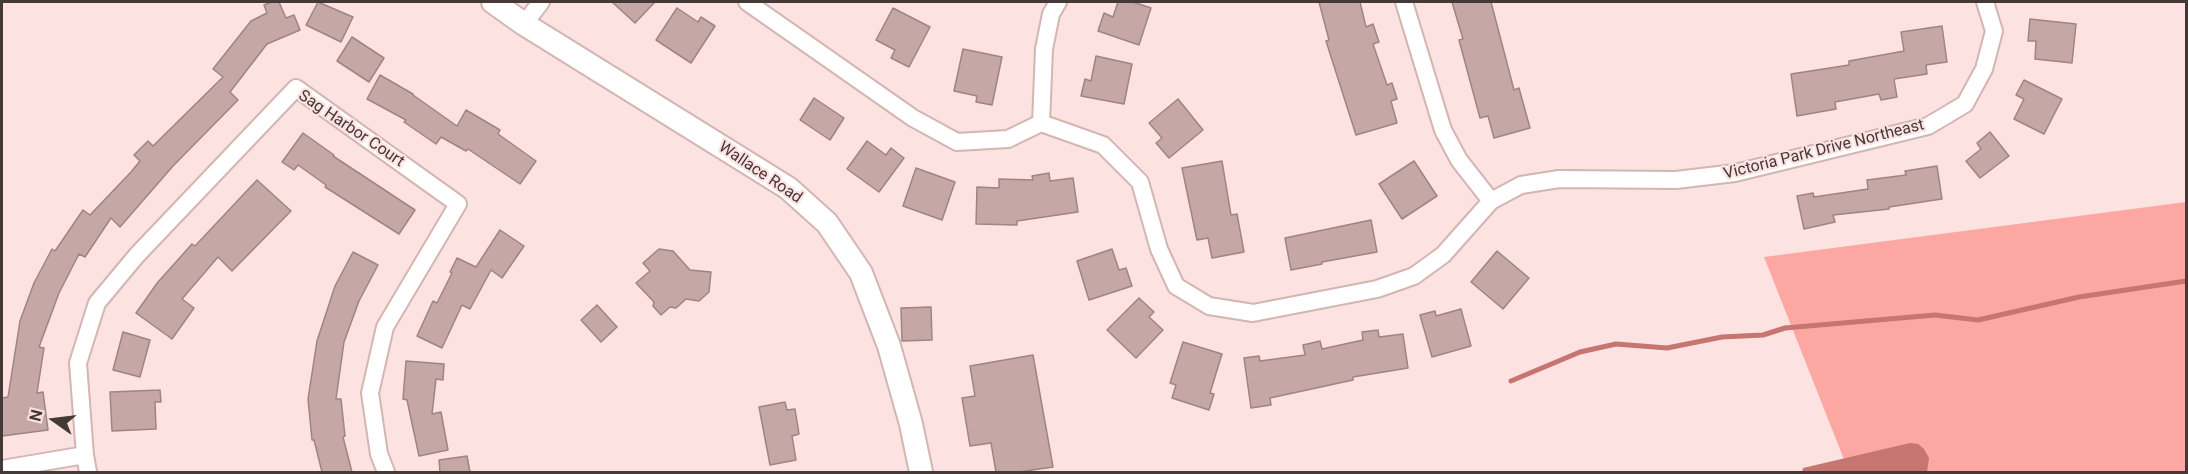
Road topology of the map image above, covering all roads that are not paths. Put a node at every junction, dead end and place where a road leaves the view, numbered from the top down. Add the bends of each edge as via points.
1 (493, 2) edge
2 (541, 2) edge
3 (747, 2) edge
4 (1058, 2) edge
5 (1404, 2) edge
6 (1985, 2) edge
7 (524, 24) junction
8 (1041, 123) junction
9 (1491, 201) junction
10 (85, 455) junction
11 (2, 469) edge
12 (88, 472) edge
13 (386, 472) edge
14 (921, 472) edge

1 - 7 street, Wallace Road
2 - 7 street
3 - 8 street via 913,118 957,142 1008,139
4 - 8 street via 1051,14 1044,49
5 - 9 street via 1443,130 1459,160
6 - 9 street, Victoria Park Drive Northeast via 1994,32 1984,69 1965,104 1928,126 1735,173 1676,180 1559,179 1521,185
7 - 14 street, Wallace Road via 788,188 827,223 861,273 889,346
8 - 9 street, Victoria Park Drive Northeast via 1103,145 1140,182 1159,249 1176,286 1209,306 1253,313 1377,289 1414,276 1443,255
10 - 11 street
10 - 12 street, Sag Harbor Court
10 - 13 street, Sag Harbor Court via 78,363 97,303 136,255 296,88 459,204 385,327 370,393 379,454

